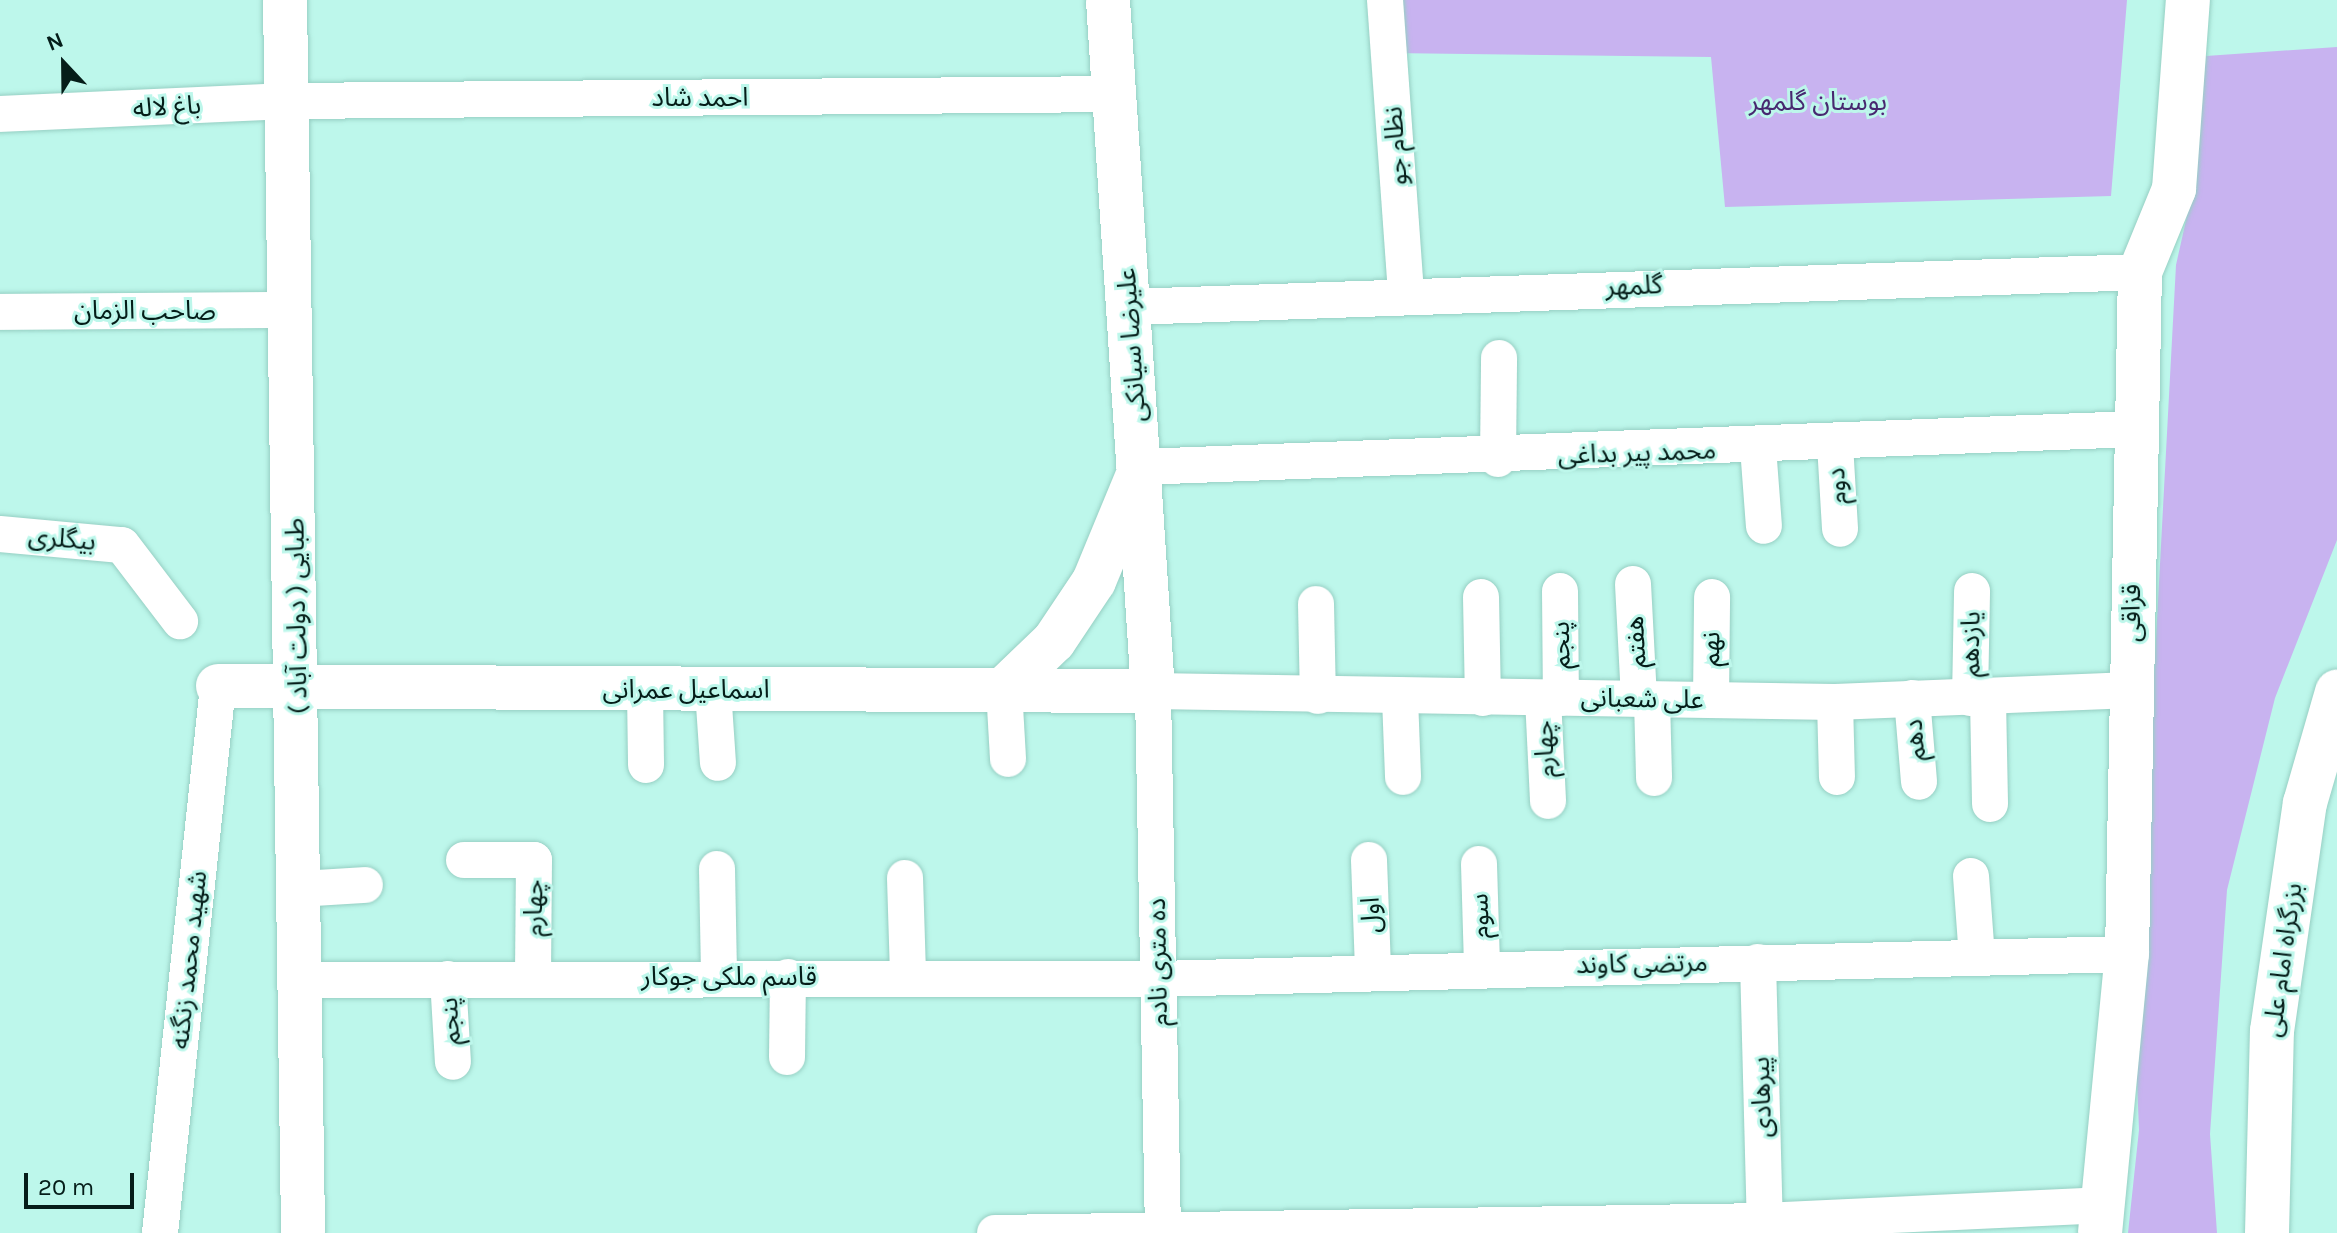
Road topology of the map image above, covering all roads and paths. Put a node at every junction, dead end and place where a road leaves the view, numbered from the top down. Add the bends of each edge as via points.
1 (285, 0) edge
2 (1108, 0) edge
3 (1385, 0) edge
4 (2188, 0) edge
5 (1114, 94) junction
6 (286, 101) junction
7 (0, 114) edge
8 (2140, 272) junction
9 (1406, 293) junction
10 (1129, 307) junction
11 (290, 310) junction
12 (0, 312) edge
13 (1499, 358) dead end
14 (2133, 429) junction
15 (1835, 444) junction
16 (1758, 447) junction
17 (1498, 459) junction
18 (1141, 467) junction
19 (1764, 526) dead end
20 (1840, 529) dead end
21 (0, 534) edge
22 (1633, 584) dead end
23 (1560, 591) dead end
24 (1972, 591) dead end
25 (1481, 597) dead end
26 (1712, 597) dead end
27 (1316, 604) dead end
28 (180, 621) dead end
29 (218, 686) joint
30 (1004, 689) junction
31 (298, 690) junction
32 (713, 690) junction
33 (2132, 690) junction
34 (645, 691) junction
35 (1153, 691) junction
36 (2337, 692) edge
37 (1318, 696) junction
38 (1400, 698) junction
39 (1483, 698) junction
40 (1552, 698) junction
41 (1912, 698) junction
42 (1979, 698) junction
43 (1646, 700) junction
44 (1711, 700) junction
45 (1835, 702) junction
46 (1008, 759) dead end
47 (718, 763) dead end
48 (646, 765) dead end
49 (1403, 777) dead end
50 (1837, 777) dead end
51 (1654, 778) dead end
52 (1919, 782) dead end
53 (1548, 801) dead end
54 (1990, 804) dead end
55 (464, 860) dead end
56 (1369, 860) dead end
57 (1479, 864) dead end
58 (717, 869) dead end
59 (1971, 876) dead end
60 (905, 878) dead end
61 (365, 885) dead end
62 (299, 889) junction
63 (2127, 954) junction
64 (1977, 958) junction
65 (1758, 962) junction
66 (1482, 968) junction
67 (1373, 971) junction
68 (908, 976) junction
69 (719, 977) junction
70 (788, 977) junction
71 (448, 979) junction
72 (533, 979) junction
73 (1158, 979) junction
74 (299, 980) junction
75 (787, 1057) dead end
76 (453, 1062) dead end
77 (2095, 1224) edge
78 (1675, 1227) edge
79 (1765, 1227) edge
80 (1375, 1230) edge
81 (1163, 1231) edge
82 (160, 1233) edge
83 (303, 1233) edge
84 (995, 1233) edge
85 (2267, 1233) edge

1 - 6 main road, طبایی ( دولت آباد )
2 - 5 main road, علیرضا سیانکی
3 - 9 street, نظام جو
4 - 8 main road, قزاقی via 2174,189
5 - 6 street, احمد شاد
5 - 10 main road, علیرضا سیانکی
6 - 7 street, باغ لاله
6 - 11 main road, طبایی ( دولت آباد )
8 - 9 street, گلمهر
8 - 14 main road, قزاقی
9 - 10 street, گلمهر
10 - 18 main road, علیرضا سیانکی
11 - 12 street, صاحب الزمان
11 - 31 main road, طبایی ( دولت آباد )
13 - 17 street
14 - 15 street, محمد پیر بداغی
14 - 33 main road, قزاقی
15 - 16 street, محمد پیر بداغی
15 - 20 street, دوم
16 - 17 street, محمد پیر بداغی
16 - 19 street
17 - 18 street, محمد پیر بداغی
18 - 30 main road via 1094,581 1054,641
18 - 35 main road, علیرضا سیانکی
21 - 28 street, بیگلری via 122,545
22 - 43 street, هفتم
23 - 40 street, پنجم
24 - 42 street, یازدهم
25 - 39 street
26 - 44 street, نهم
27 - 37 street
29 - 31 main road, اسماعیل عمرانی
29 - 82 street, شهید محمد زنگنه
30 - 32 main road, اسماعیل عمرانی
30 - 35 main road, اسماعیل عمرانی
30 - 46 street
31 - 34 main road, اسماعیل عمرانی
31 - 62 main road, طبایی ( دولت آباد )
32 - 34 main road, اسماعیل عمرانی
32 - 47 street
33 - 42 street, علی شعبانی
33 - 63 main road, قزاقی
34 - 48 street
35 - 37 street, علی شعبانی
35 - 73 street, ده متری نادم
36 - 85 main road, بزرگراه امام علی via 2305,803 2272,1031
37 - 38 street, علی شعبانی
38 - 39 street, علی شعبانی
38 - 49 street
39 - 40 street, علی شعبانی
40 - 43 street, علی شعبانی
40 - 53 street, چهارم
41 - 42 street, علی شعبانی
41 - 45 street, علی شعبانی
41 - 52 street, دهم
42 - 54 street, یازدهم
43 - 44 street, علی شعبانی
43 - 51 street, هفتم
44 - 45 street, علی شعبانی
45 - 50 street
55 - 72 street, چهارم via 534,860
56 - 67 street, اول
57 - 66 street, سوم
58 - 69 street
59 - 64 street
60 - 68 street
61 - 62 street
62 - 74 main road, طبایی ( دولت آباد )
63 - 64 street, مرتضی کاوند
63 - 77 main road, قزاقی
64 - 65 street, مرتضی کاوند
65 - 66 street, مرتضی کاوند
65 - 79 street, پیرهادی
66 - 67 street, مرتضی کاوند
67 - 73 street, مرتضی کاوند
68 - 70 street, قاسم ملکی جوکار
68 - 73 street, قاسم ملکی جوکار
69 - 70 street, قاسم ملکی جوکار
69 - 72 street, قاسم ملکی جوکار
70 - 75 street
71 - 72 street, قاسم ملکی جوکار
71 - 74 street, قاسم ملکی جوکار
71 - 76 street, پنجم
73 - 81 street, ده متری نادم
74 - 83 main road, طبایی ( دولت آباد )
77 - 79 street
78 - 79 street
78 - 80 street
80 - 81 street
81 - 84 street

